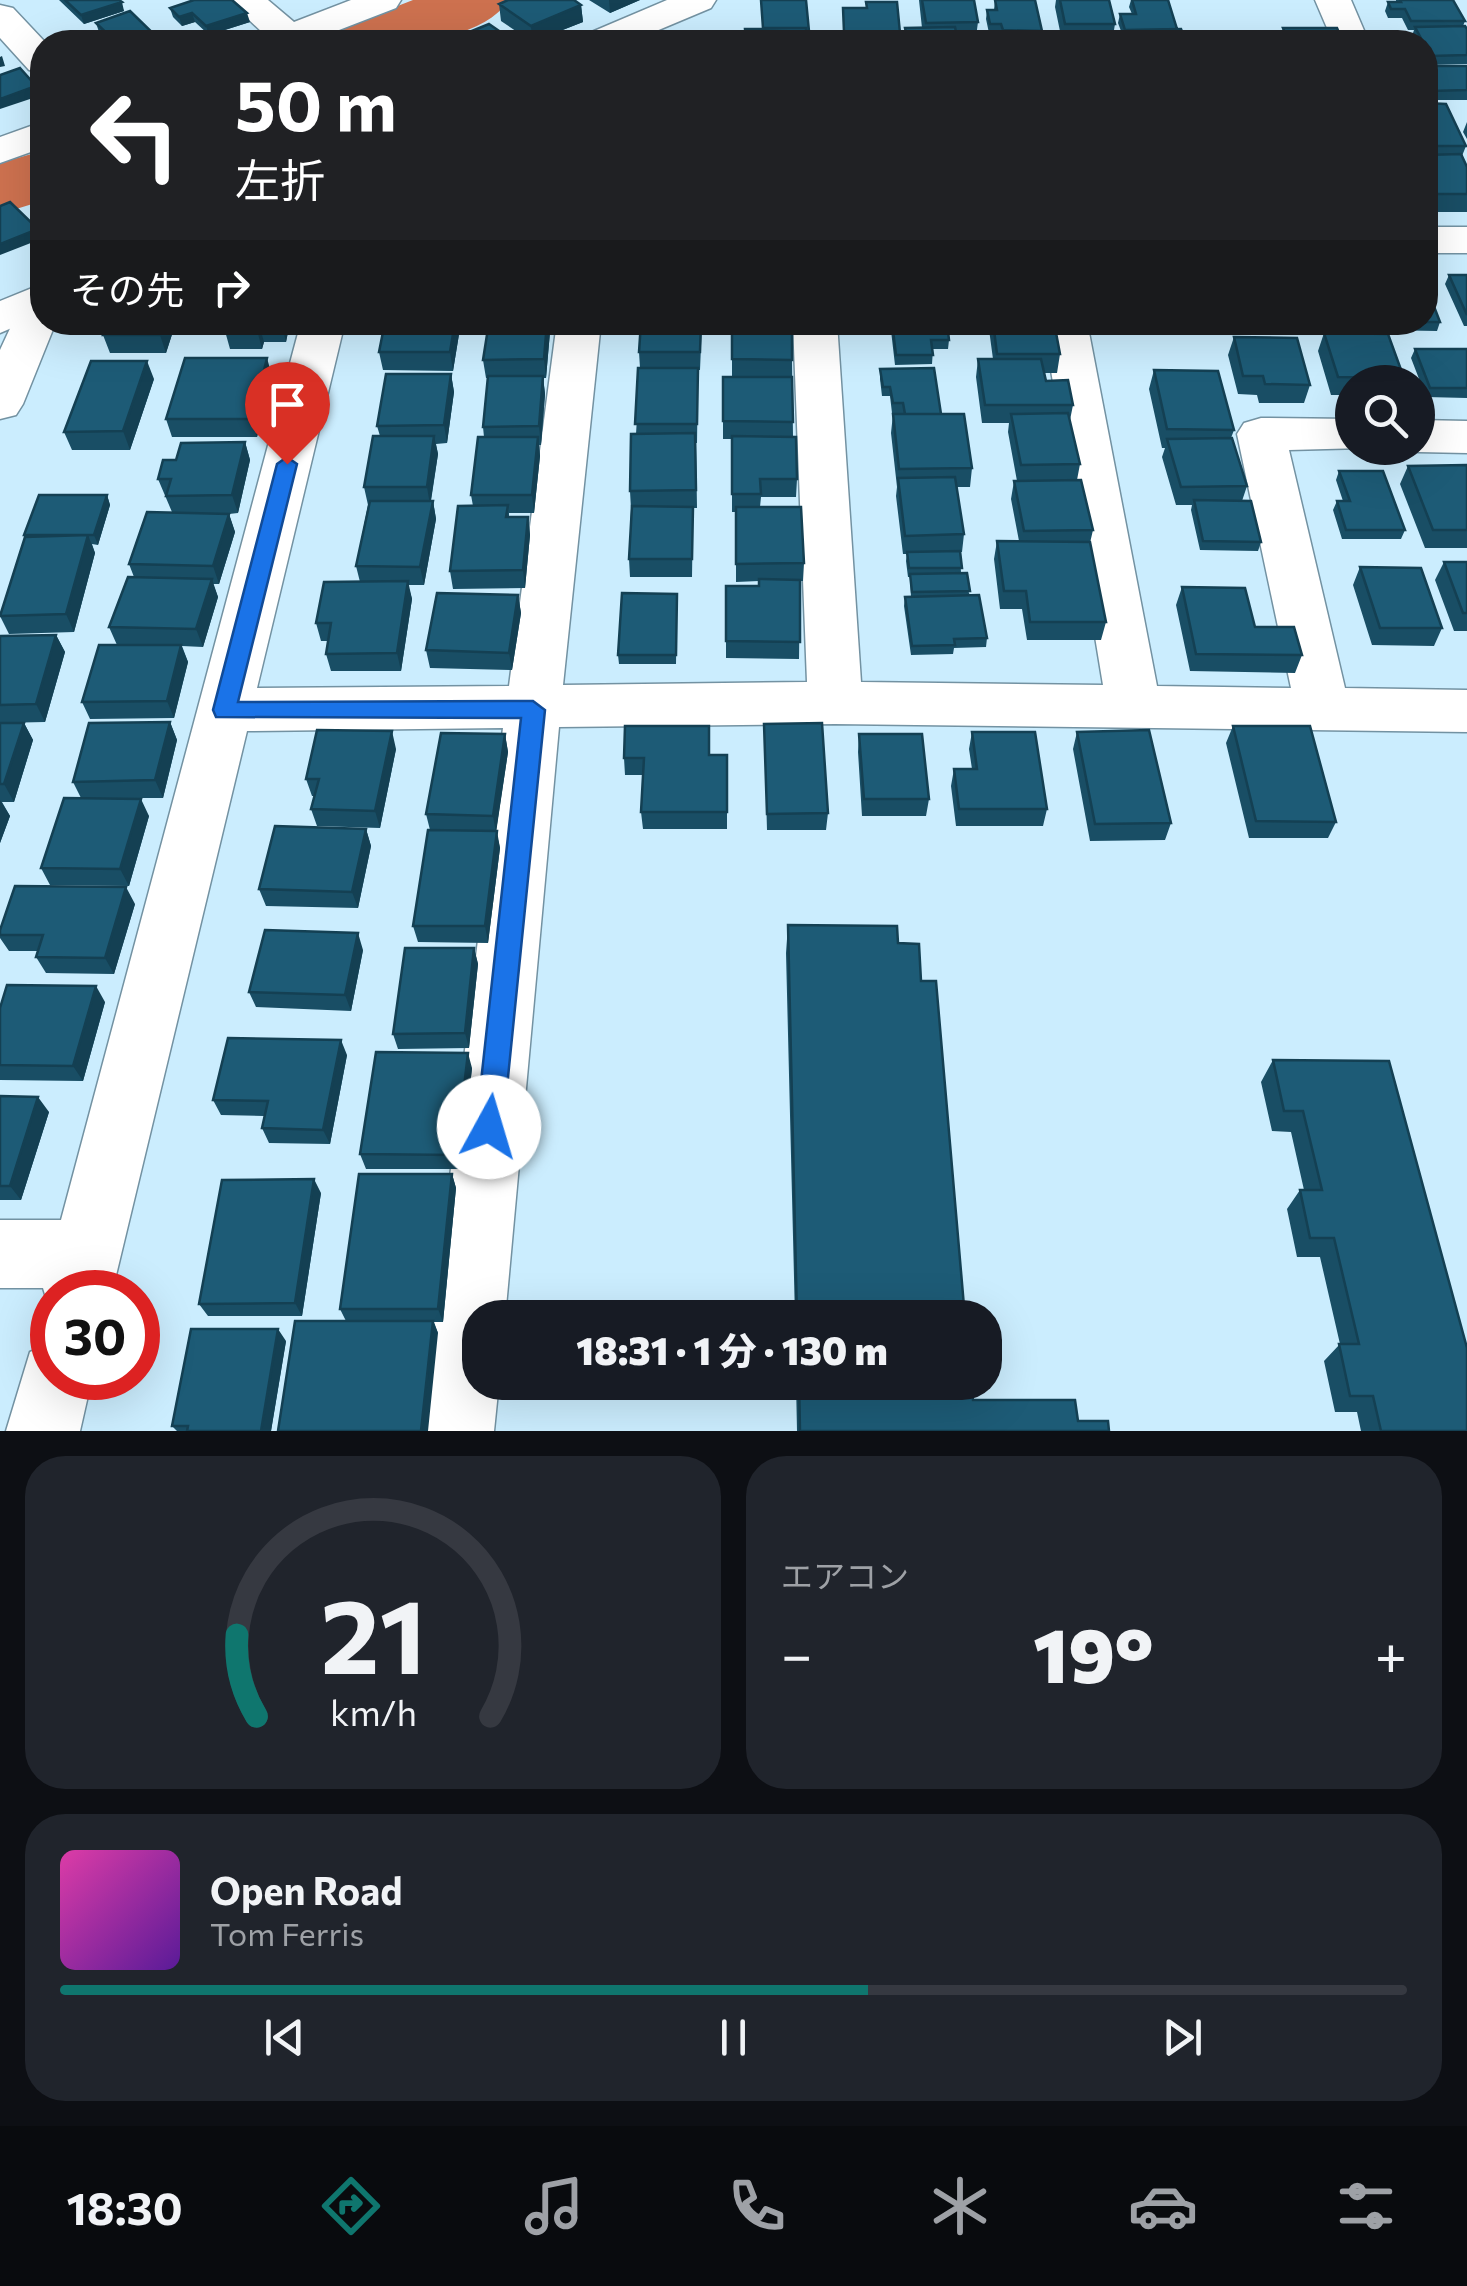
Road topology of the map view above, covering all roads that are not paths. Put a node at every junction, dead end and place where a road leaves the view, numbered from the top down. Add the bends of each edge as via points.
1 (246, 0) edge
2 (383, 0) edge
3 (698, 0) edge
4 (1333, 0) edge
5 (0, 16) edge
6 (273, 30) edge
7 (307, 30) edge
8 (628, 30) edge
9 (1347, 30) edge
10 (30, 49) edge
11 (30, 139) edge
12 (0, 150) edge
13 (1438, 240) edge
14 (1467, 240) edge
15 (30, 306) edge
16 (0, 319) edge
17 (30, 330) edge
18 (320, 335) edge
19 (577, 335) edge
20 (815, 335) edge
21 (1067, 335) edge
22 (0, 404) edge
23 (1335, 435) edge
24 (1435, 436) edge
25 (1467, 437) edge
26 (834, 703) junction
27 (1134, 706) junction
28 (224, 710) junction
29 (533, 710) junction
30 (1323, 710) junction
31 (1467, 711) edge
32 (0, 1254) edge
33 (69, 1270) edge
34 (83, 1270) edge
35 (50, 1400) edge
36 (42, 1431) edge
37 (457, 1431) edge

1 - 6 street
2 - 7 street
3 - 8 street
4 - 9 street
5 - 10 street
11 - 12 street
13 - 14 street
15 - 16 street
17 - 22 street
18 - 28 street
19 - 29 street
20 - 26 street
21 - 27 street
23 - 30 street via 1260,434
24 - 25 street
26 - 27 street
26 - 29 street
27 - 30 street
28 - 29 street
28 - 34 street
29 - 37 street
30 - 31 street
32 - 33 street
35 - 36 street

